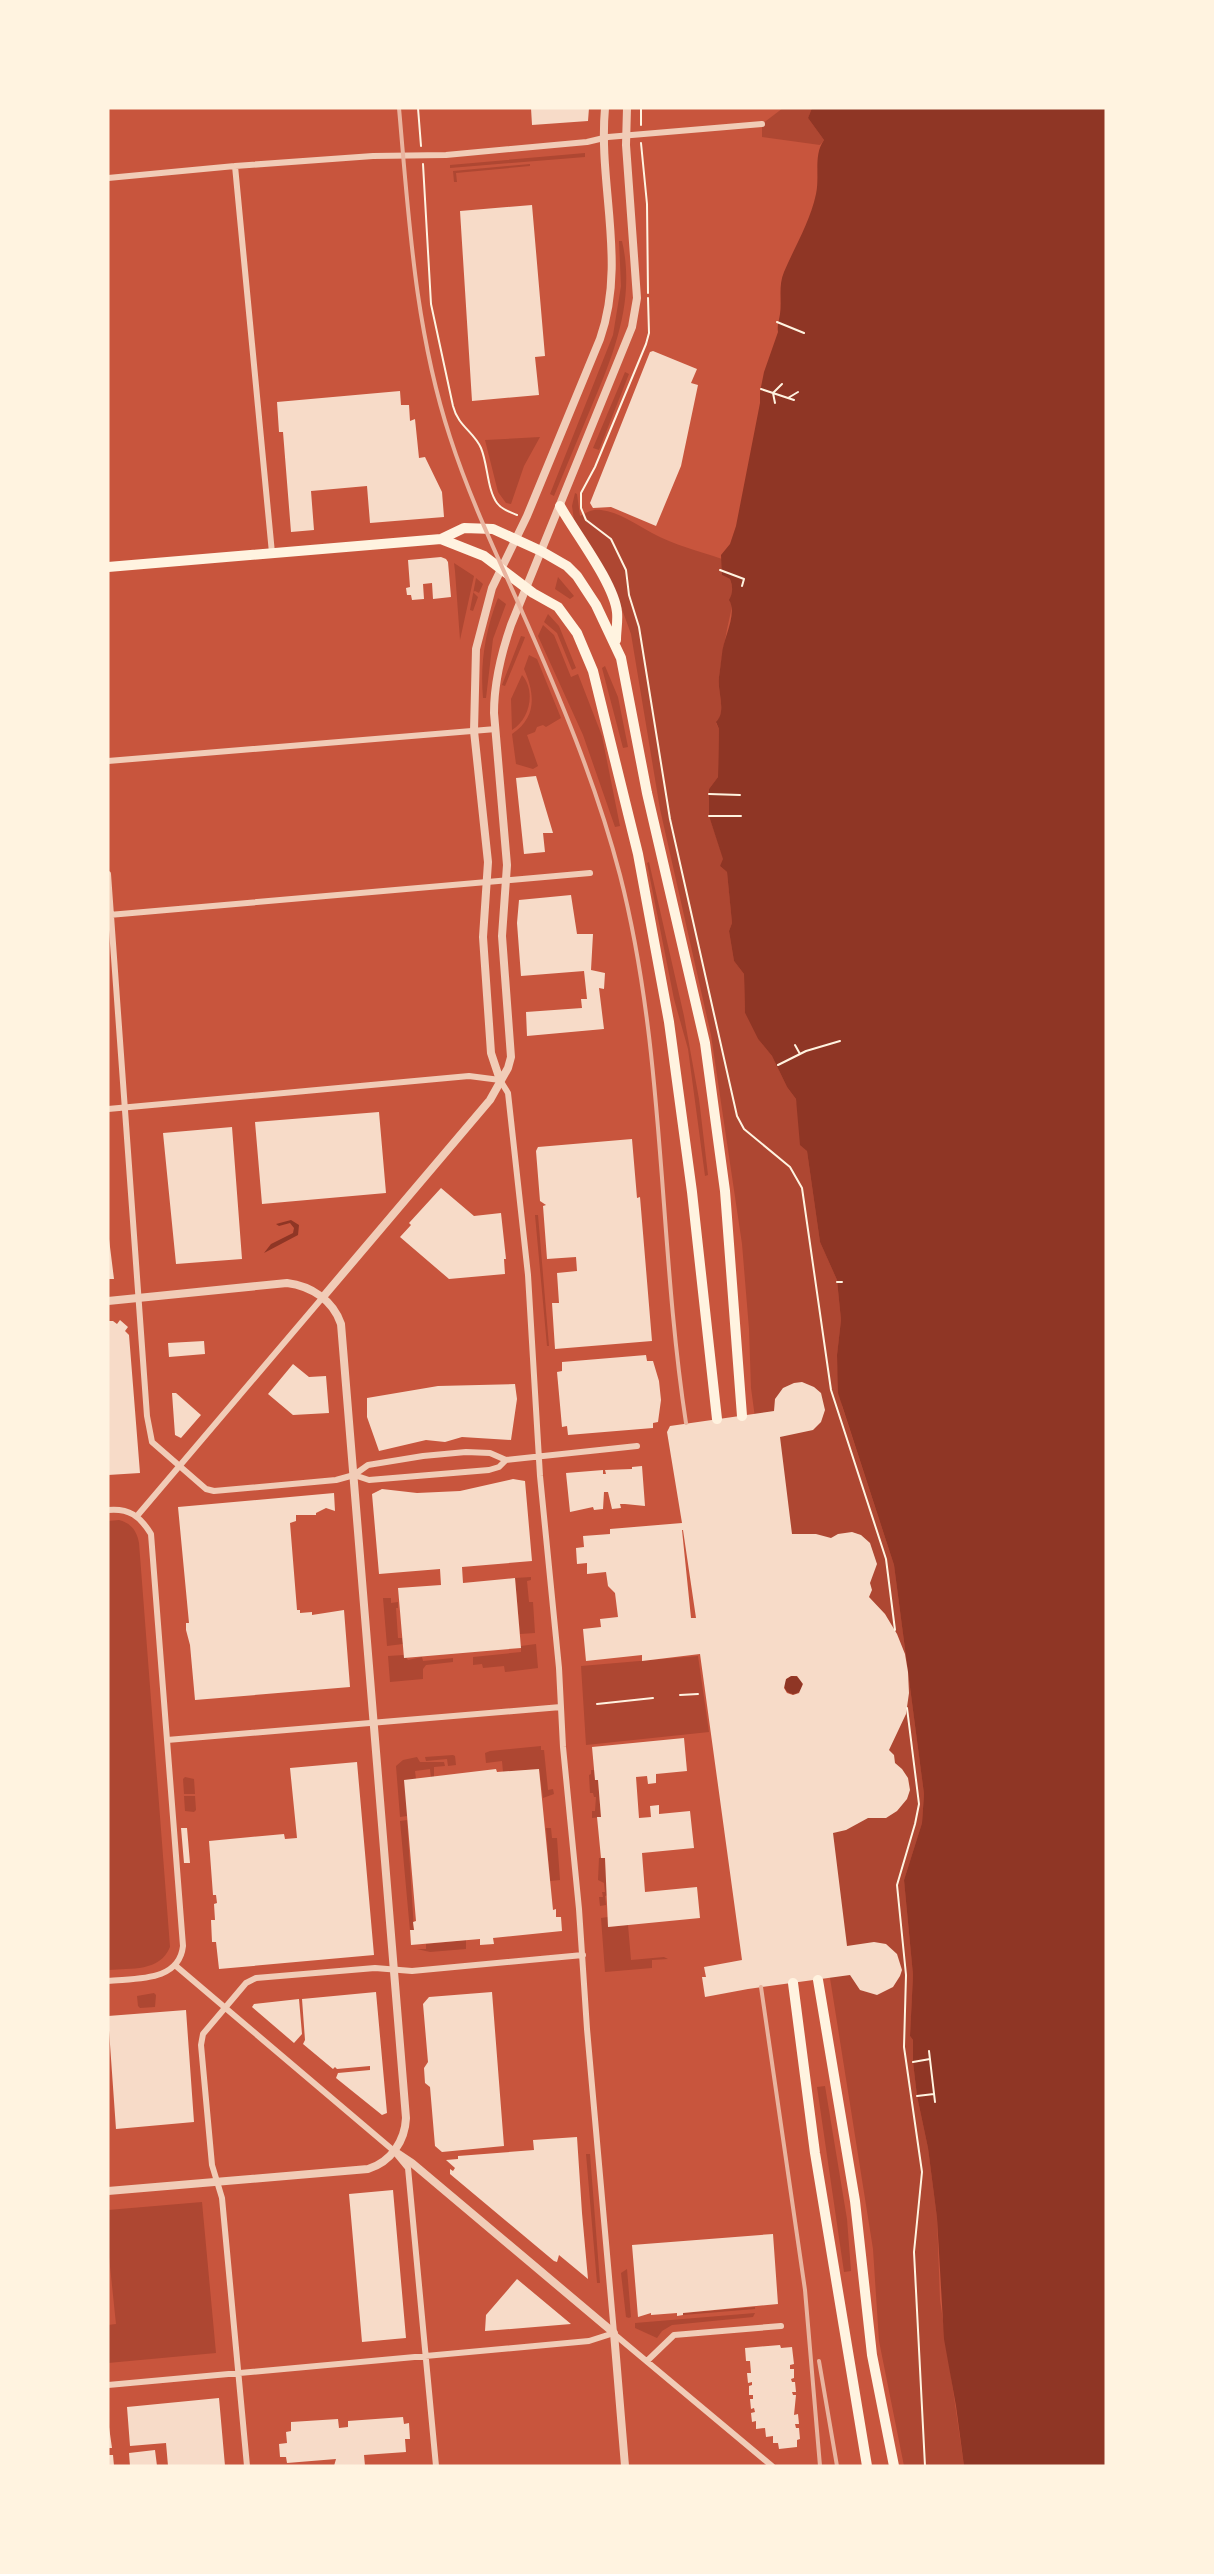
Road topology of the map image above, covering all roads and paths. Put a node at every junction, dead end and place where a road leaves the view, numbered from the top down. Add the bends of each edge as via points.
1 (418, 108) edge
2 (605, 108) edge
3 (627, 108) edge
4 (641, 108) edge
5 (642, 120) dead end
6 (762, 124) dead end
7 (626, 135) junction
8 (603, 138) junction
9 (640, 147) dead end
10 (422, 148) dead end
11 (640, 154) dead end
12 (423, 163) dead end
13 (235, 166) junction
14 (108, 178) edge
15 (777, 322) dead end
16 (804, 333) dead end
17 (782, 384) dead end
18 (761, 389) dead end
19 (798, 392) dead end
20 (773, 393) junction
21 (788, 398) junction
22 (794, 400) dead end
23 (774, 403) dead end
24 (560, 506) junction
25 (514, 514) dead end
26 (586, 520) dead end
27 (441, 539) junction
28 (516, 539) junction
29 (541, 551) junction
30 (272, 553) junction
31 (108, 567) edge
32 (503, 569) junction
33 (720, 570) dead end
34 (742, 586) dead end
35 (527, 588) junction
36 (615, 643) junction
37 (496, 729) junction
38 (474, 731) junction
39 (108, 761) edge
40 (709, 794) dead end
41 (740, 795) dead end
42 (709, 816) dead end
43 (741, 816) dead end
44 (590, 873) dead end
45 (108, 874) edge
46 (506, 881) junction
47 (486, 883) junction
48 (110, 915) edge
49 (840, 1041) dead end
50 (795, 1045) dead end
51 (800, 1054) junction
52 (778, 1065) dead end
53 (500, 1080) junction
54 (126, 1107) junction
55 (108, 1109) edge
56 (322, 1297) junction
57 (138, 1298) junction
58 (108, 1300) edge
59 (742, 1416) dead end
60 (717, 1419) dead end
61 (637, 1446) dead end
62 (539, 1456) junction
63 (506, 1461) junction
64 (180, 1466) junction
65 (354, 1475) junction
66 (108, 1510) edge
67 (137, 1516) junction
68 (895, 1630) dead end
69 (698, 1694) dead end
70 (680, 1695) dead end
71 (653, 1698) dead end
72 (597, 1704) dead end
73 (561, 1707) junction
74 (907, 1708) dead end
75 (373, 1723) junction
76 (167, 1740) junction
77 (583, 1955) junction
78 (176, 1965) junction
79 (394, 1970) junction
80 (818, 1980) dead end
81 (108, 1981) edge
82 (794, 1983) dead end
83 (225, 2008) junction
84 (929, 2051) dead end
85 (930, 2059) junction
86 (913, 2062) dead end
87 (934, 2094) junction
88 (917, 2096) dead end
89 (935, 2102) dead end
90 (394, 2151) junction
91 (218, 2181) junction
92 (108, 2191) edge
93 (781, 2326) dead end
94 (614, 2333) junction
95 (426, 2356) junction
96 (647, 2361) junction
97 (239, 2373) junction
98 (108, 2385) edge
99 (246, 2466) edge
100 (435, 2466) edge
101 (625, 2466) edge
102 (772, 2466) edge
103 (867, 2466) edge
104 (894, 2466) edge
105 (925, 2466) edge

1 - 10 path
2 - 8 street
3 - 7 street
4 - 5 path
6 - 7 street
7 - 8 street
7 - 24 street via 637,298 632,327
8 - 13 street via 442,155
8 - 28 street via 613,253 608,310 600,339
9 - 11 path
12 - 25 path via 431,304 453,406 459,421 482,450 495,501
13 - 14 street
13 - 30 street
15 - 16 path
17 - 20 path
18 - 20 path
19 - 21 path
20 - 21 path
20 - 23 path
21 - 22 path
24 - 29 street
24 - 36 main road via 613,597 618,614
26 - 68 path via 608,536 625,565 670,819 737,1116 744,1129 790,1167 805,1196 831,1390 886,1559
27 - 28 main road via 468,528 493,529
27 - 30 main road
27 - 32 main road via 484,556
28 - 29 main road
28 - 32 street
29 - 35 street
29 - 36 main road via 574,573
30 - 31 main road
32 - 35 main road
32 - 38 street via 487,601 476,649
33 - 34 path via 744,579
35 - 37 street via 498,670
35 - 60 main road via 566,615 589,657 609,727 638,854 669,1022
36 - 59 main road via 627,680 647,793 705,1043 725,1191
37 - 38 street
37 - 46 street
38 - 39 street
38 - 47 street via 488,862
40 - 41 path
42 - 43 path
44 - 46 street
45 - 48 street
46 - 47 street
46 - 53 street via 502,936 511,1062
47 - 48 street
47 - 53 street via 485,971 491,1053
48 - 54 street
49 - 51 path
50 - 51 path
51 - 52 path
53 - 54 street via 469,1076
53 - 56 street via 490,1100
53 - 62 street via 510,1101 514,1134 528,1275
54 - 55 street
54 - 57 street
56 - 57 street via 308,1288 287,1283
56 - 64 street
56 - 65 street via 342,1324
57 - 58 street
57 - 64 street via 150,1438
61 - 62 street
62 - 63 street
62 - 73 street
63 - 65 street via 494,1469 478,1471 369,1480
63 - 65 street via 490,1453 434,1455 368,1465
64 - 65 street via 210,1491
64 - 67 street
65 - 75 street
66 - 67 street via 124,1509
67 - 76 street via 151,1534
69 - 70 path
71 - 72 path
73 - 75 street
73 - 77 street
74 - 105 path via 919,1804 897,1884 906,1975 904,2047 922,2172 914,2252
75 - 76 street
75 - 79 street
76 - 78 street via 183,1946
77 - 79 street
77 - 94 street
78 - 81 street via 158,1976
78 - 83 street
79 - 83 street via 375,1968 256,1978 246,1983
79 - 90 street via 406,2118 402,2140
80 - 104 main road via 854,2192 872,2355
82 - 103 main road via 815,2153
83 - 90 street
83 - 91 street via 205,2031 201,2042 212,2165
84 - 85 path
85 - 86 path
85 - 87 path
87 - 88 path
87 - 89 path
90 - 91 street via 379,2165 363,2170
90 - 94 street
90 - 95 street via 408,2168
91 - 92 street
91 - 97 street
93 - 96 street via 674,2335
94 - 95 street via 589,2341
94 - 96 street
94 - 101 street
95 - 97 street
95 - 100 street
96 - 102 street
97 - 98 street
97 - 99 street

